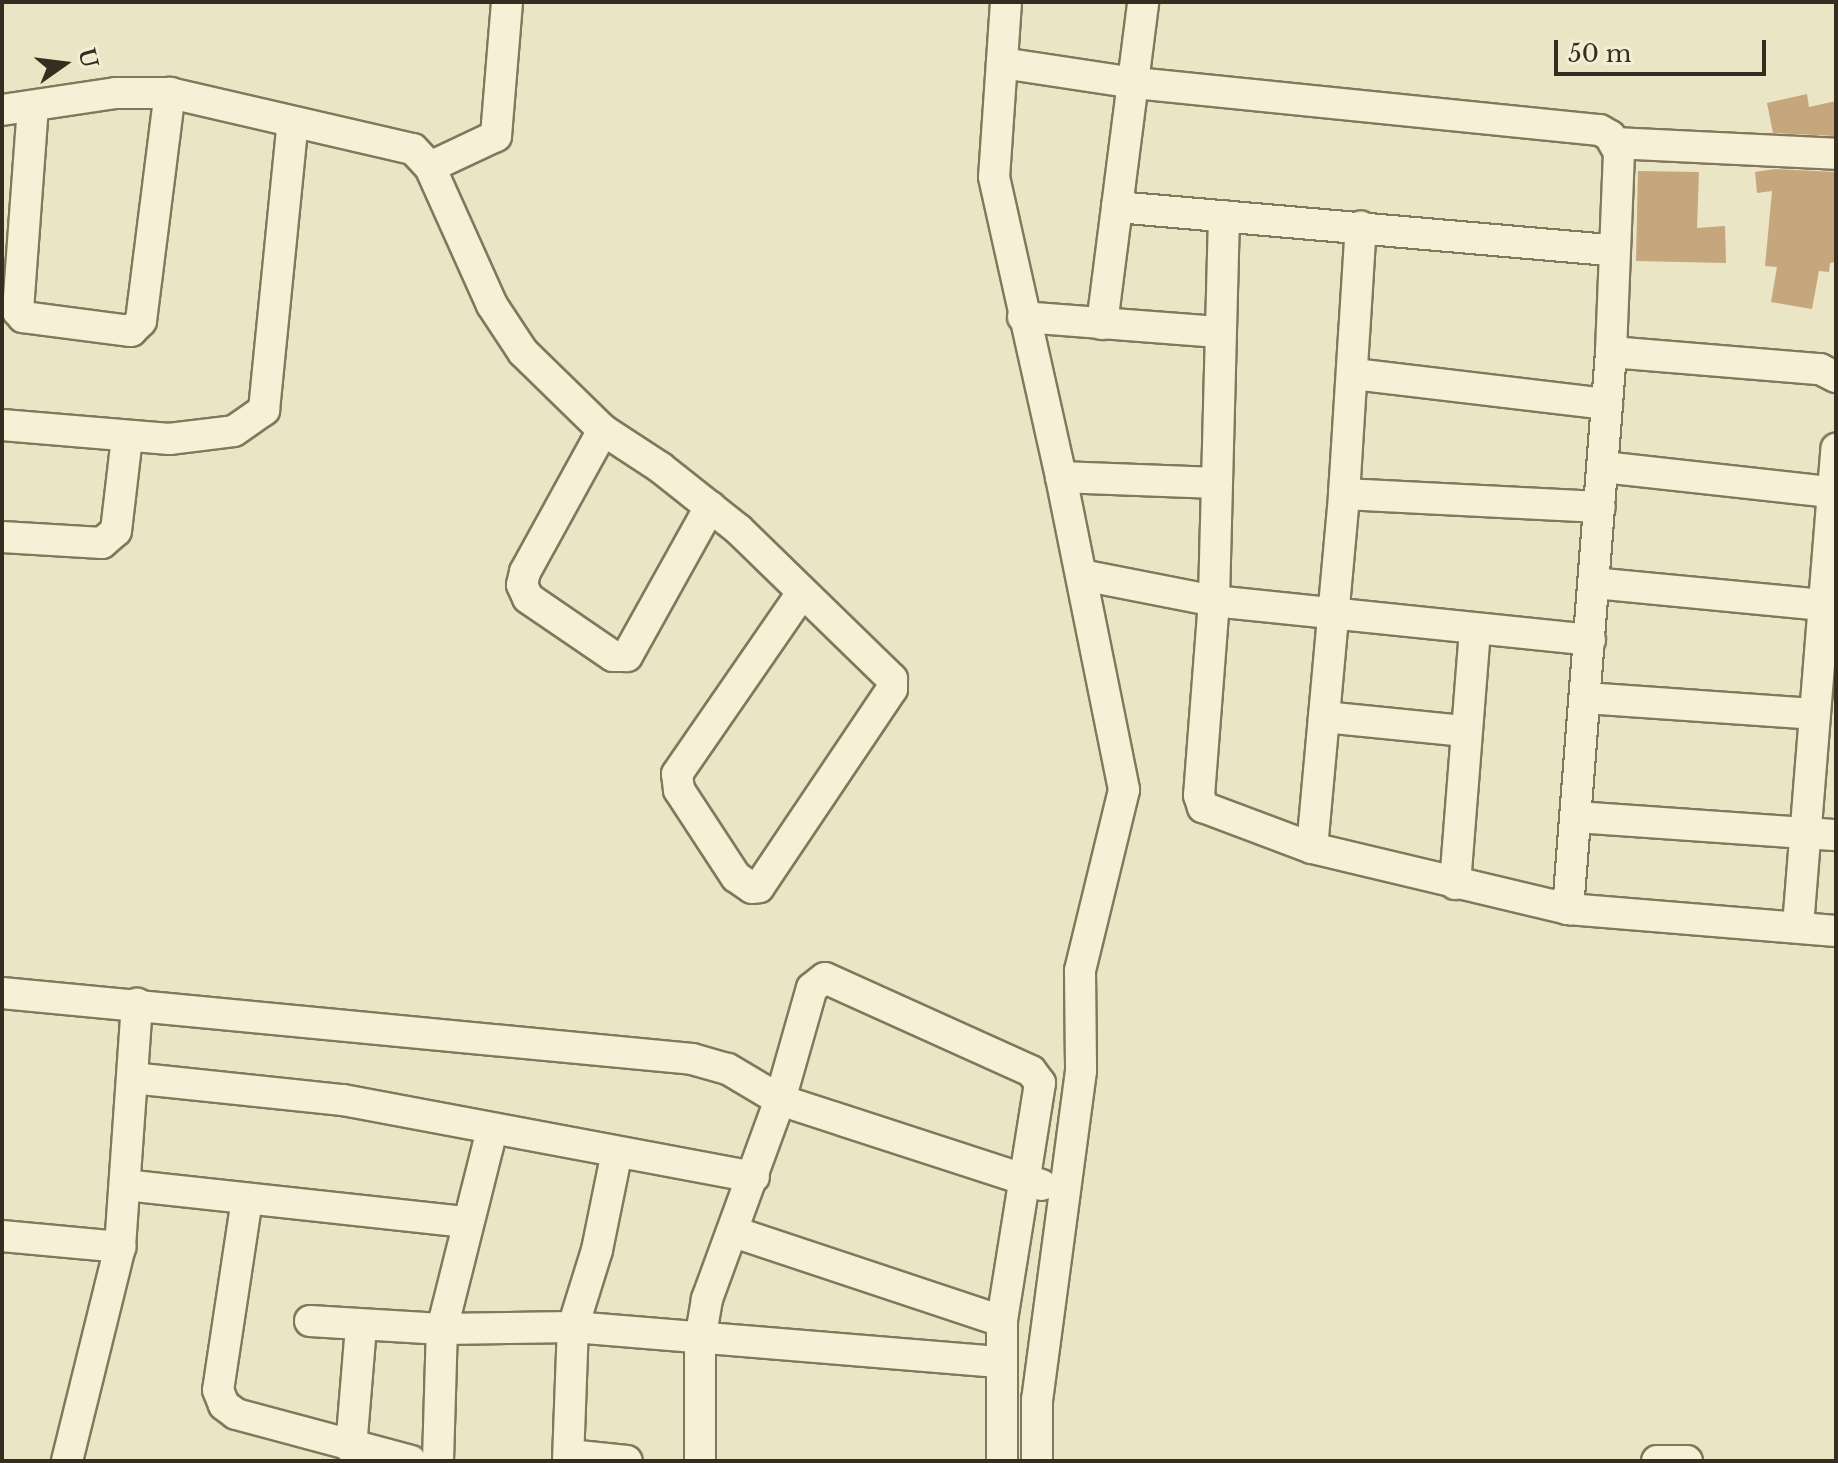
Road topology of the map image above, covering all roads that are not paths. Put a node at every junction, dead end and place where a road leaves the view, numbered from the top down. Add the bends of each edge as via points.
1 (507, 2) edge
2 (1006, 2) edge
3 (1143, 2) edge
4 (1002, 63) junction
5 (1135, 83) junction
6 (170, 93) junction
7 (33, 106) junction
8 (2, 110) edge
9 (293, 122) junction
10 (1614, 143) junction
11 (1836, 154) edge
12 (437, 164) junction
13 (1117, 207) junction
14 (1224, 216) junction
15 (1361, 227) junction
16 (1613, 250) junction
17 (1023, 317) junction
18 (1102, 324) junction
19 (1219, 332) junction
20 (1611, 352) junction
21 (1354, 374) junction
22 (1836, 377) edge
23 (1607, 404) junction
24 (2, 425) edge
25 (603, 430) junction
26 (127, 437) junction
27 (1836, 449) edge
28 (1603, 467) junction
29 (1061, 477) junction
30 (1215, 483) junction
31 (1831, 492) junction
32 (1344, 494) junction
33 (710, 507) junction
34 (1600, 507) junction
35 (2, 537) edge
36 (1082, 575) junction
37 (1594, 583) junction
38 (802, 593) junction
39 (1214, 601) junction
40 (1821, 605) junction
41 (1333, 614) junction
42 (1475, 629) junction
43 (1590, 640) junction
44 (1586, 698) junction
45 (1812, 714) junction
46 (1324, 717) junction
47 (1465, 731) junction
48 (1577, 817) junction
49 (1821, 833) edge
50 (1312, 848) junction
51 (1455, 884) junction
52 (1568, 909) junction
53 (1798, 926) junction
54 (1836, 931) edge
55 (2, 993) edge
56 (137, 1004) junction
57 (132, 1078) junction
58 (780, 1100) junction
59 (492, 1130) junction
60 (617, 1152) junction
61 (754, 1177) junction
62 (1023, 1181) junction
63 (125, 1185) junction
64 (1063, 1189) junction
65 (247, 1199) junction
66 (465, 1222) junction
67 (734, 1232) junction
68 (2, 1236) edge
69 (120, 1247) junction
70 (310, 1321) dead end
71 (1002, 1321) junction
72 (361, 1327) junction
73 (573, 1327) junction
74 (442, 1329) junction
75 (700, 1340) junction
76 (1002, 1362) junction
77 (351, 1448) junction
78 (569, 1458) edge
79 (67, 1461) edge
80 (411, 1461) edge
81 (438, 1461) edge
82 (627, 1461) edge
83 (700, 1461) edge
84 (1002, 1461) edge
85 (1037, 1461) edge
86 (1657, 1461) edge
87 (1687, 1461) edge

1 - 12 street via 496,136
2 - 4 street
3 - 5 street
4 - 5 street
4 - 17 street via 994,177
5 - 10 street via 1600,130
5 - 13 street
6 - 7 street via 116,93
6 - 7 street via 141,321 131,331 23,317 18,311
6 - 9 street
7 - 8 street
9 - 12 street via 413,149
9 - 26 street via 264,410 234,431 169,439
10 - 11 street
10 - 16 street via 1619,152
12 - 25 street via 492,305 523,352
13 - 14 street
13 - 18 street
14 - 15 street
14 - 19 street
15 - 16 street
15 - 21 street
16 - 20 street
17 - 18 street
17 - 29 street
18 - 19 street
19 - 30 street
20 - 22 street via 1820,369
20 - 23 street
21 - 23 street
21 - 32 street
23 - 28 street
24 - 26 street
25 - 33 street
25 - 33 street via 525,572 522,585 528,598 613,656 627,656
26 - 35 street via 116,531 102,543
27 - 31 street
28 - 31 street
28 - 34 street
29 - 30 street
29 - 36 street
30 - 39 street
31 - 40 street
32 - 34 street
32 - 41 street
33 - 38 street
34 - 37 street
36 - 39 street
36 - 64 street via 1124,790 1080,971 1081,1071
37 - 40 street
37 - 43 street
38 - 38 street via 677,774 679,790 736,877 752,888 759,887 893,683
39 - 41 street
39 - 50 street via 1200,802
40 - 45 street
41 - 42 street
41 - 46 street
42 - 43 street
42 - 47 street
43 - 44 street
44 - 45 street
44 - 48 street
45 - 49 street
46 - 47 street
46 - 50 street
47 - 51 street
48 - 49 street
48 - 52 street
49 - 53 street
50 - 51 street
51 - 52 street
52 - 53 street
53 - 54 street
55 - 56 street
56 - 57 street
56 - 58 street via 692,1059 728,1069
57 - 59 street via 343,1100
57 - 63 street
58 - 61 street
58 - 62 street
58 - 62 street via 812,988 825,978 1036,1075 1040,1083
59 - 60 street
59 - 66 street
60 - 61 street
60 - 73 street via 597,1250
61 - 67 street
62 - 64 street
62 - 71 street
63 - 65 street
63 - 69 street
64 - 85 street via 1037,1399
65 - 66 street
65 - 77 street via 220,1399 230,1412
66 - 74 street
67 - 71 street
67 - 75 street via 707,1299
68 - 69 street
69 - 79 street
70 - 72 street
71 - 76 street
72 - 74 street
72 - 77 street
73 - 74 street
73 - 75 street
73 - 78 street
74 - 81 street
75 - 76 street
75 - 83 street
76 - 84 street
77 - 80 street
78 - 82 street
86 - 87 street

